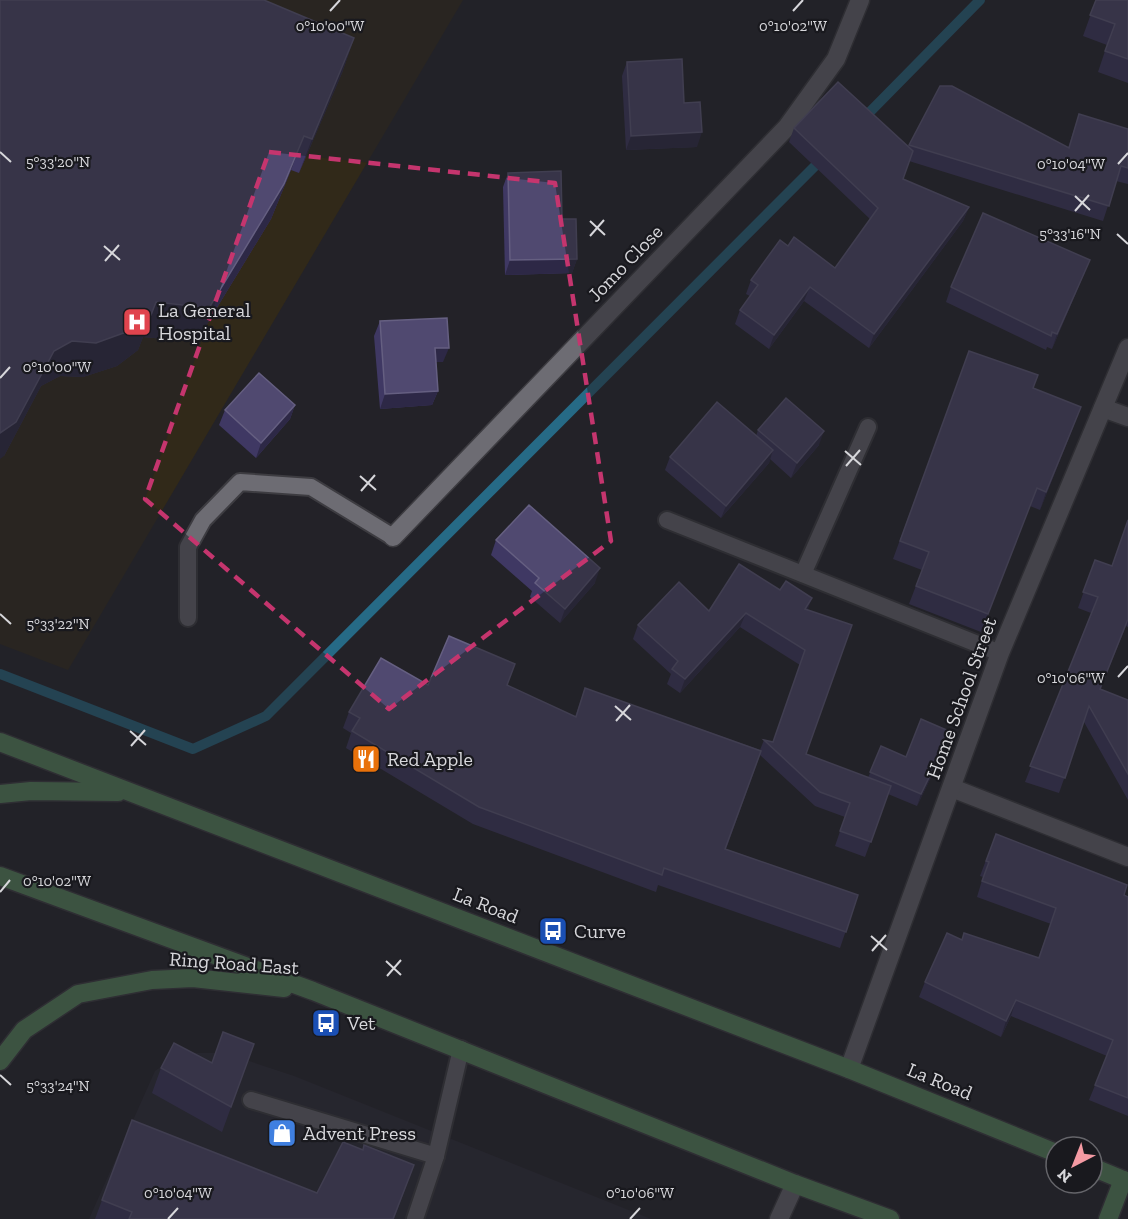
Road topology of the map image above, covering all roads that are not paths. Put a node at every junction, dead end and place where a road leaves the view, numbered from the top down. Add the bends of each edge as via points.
1 (860, 0) edge
2 (1128, 348) edge
3 (1103, 408) junction
4 (1128, 417) edge
5 (868, 427) dead end
6 (667, 520) dead end
7 (393, 537) joint
8 (803, 574) junction
9 (188, 618) dead end
10 (1000, 653) junction
11 (0, 742) edge
12 (952, 788) junction
13 (131, 793) junction
14 (0, 794) edge
15 (1128, 857) edge
16 (0, 876) edge
17 (313, 991) junction
18 (461, 1049) junction
19 (0, 1060) edge
20 (849, 1069) junction
21 (251, 1100) dead end
22 (1044, 1148) edge
23 (436, 1156) junction
24 (1104, 1172) edge
25 (1125, 1181) edge
26 (795, 1184) junction
27 (415, 1219) edge
28 (780, 1219) edge
29 (890, 1219) edge
30 (1108, 1219) edge

1 - 7 street, Jomo Close via 836,59 787,127
2 - 3 street, Home School Street
3 - 4 street
3 - 10 street, Home School Street
5 - 8 lane
6 - 8 lane
7 - 9 lane via 311,486 240,482 203,520 188,547
8 - 10 lane
10 - 12 street, Home School Street
11 - 13 main road, La Road
12 - 15 street
12 - 20 street, Home School Street
13 - 14 main road
13 - 20 main road, La Road
16 - 17 main road
17 - 18 main road
17 - 19 main road, Ring Road East via 193,978 152,980 78,994 24,1030
18 - 23 lane
18 - 26 main road
20 - 22 main road, La Road
21 - 23 lane
23 - 27 lane
24 - 25 main road
25 - 30 main road
26 - 28 street
26 - 29 main road

